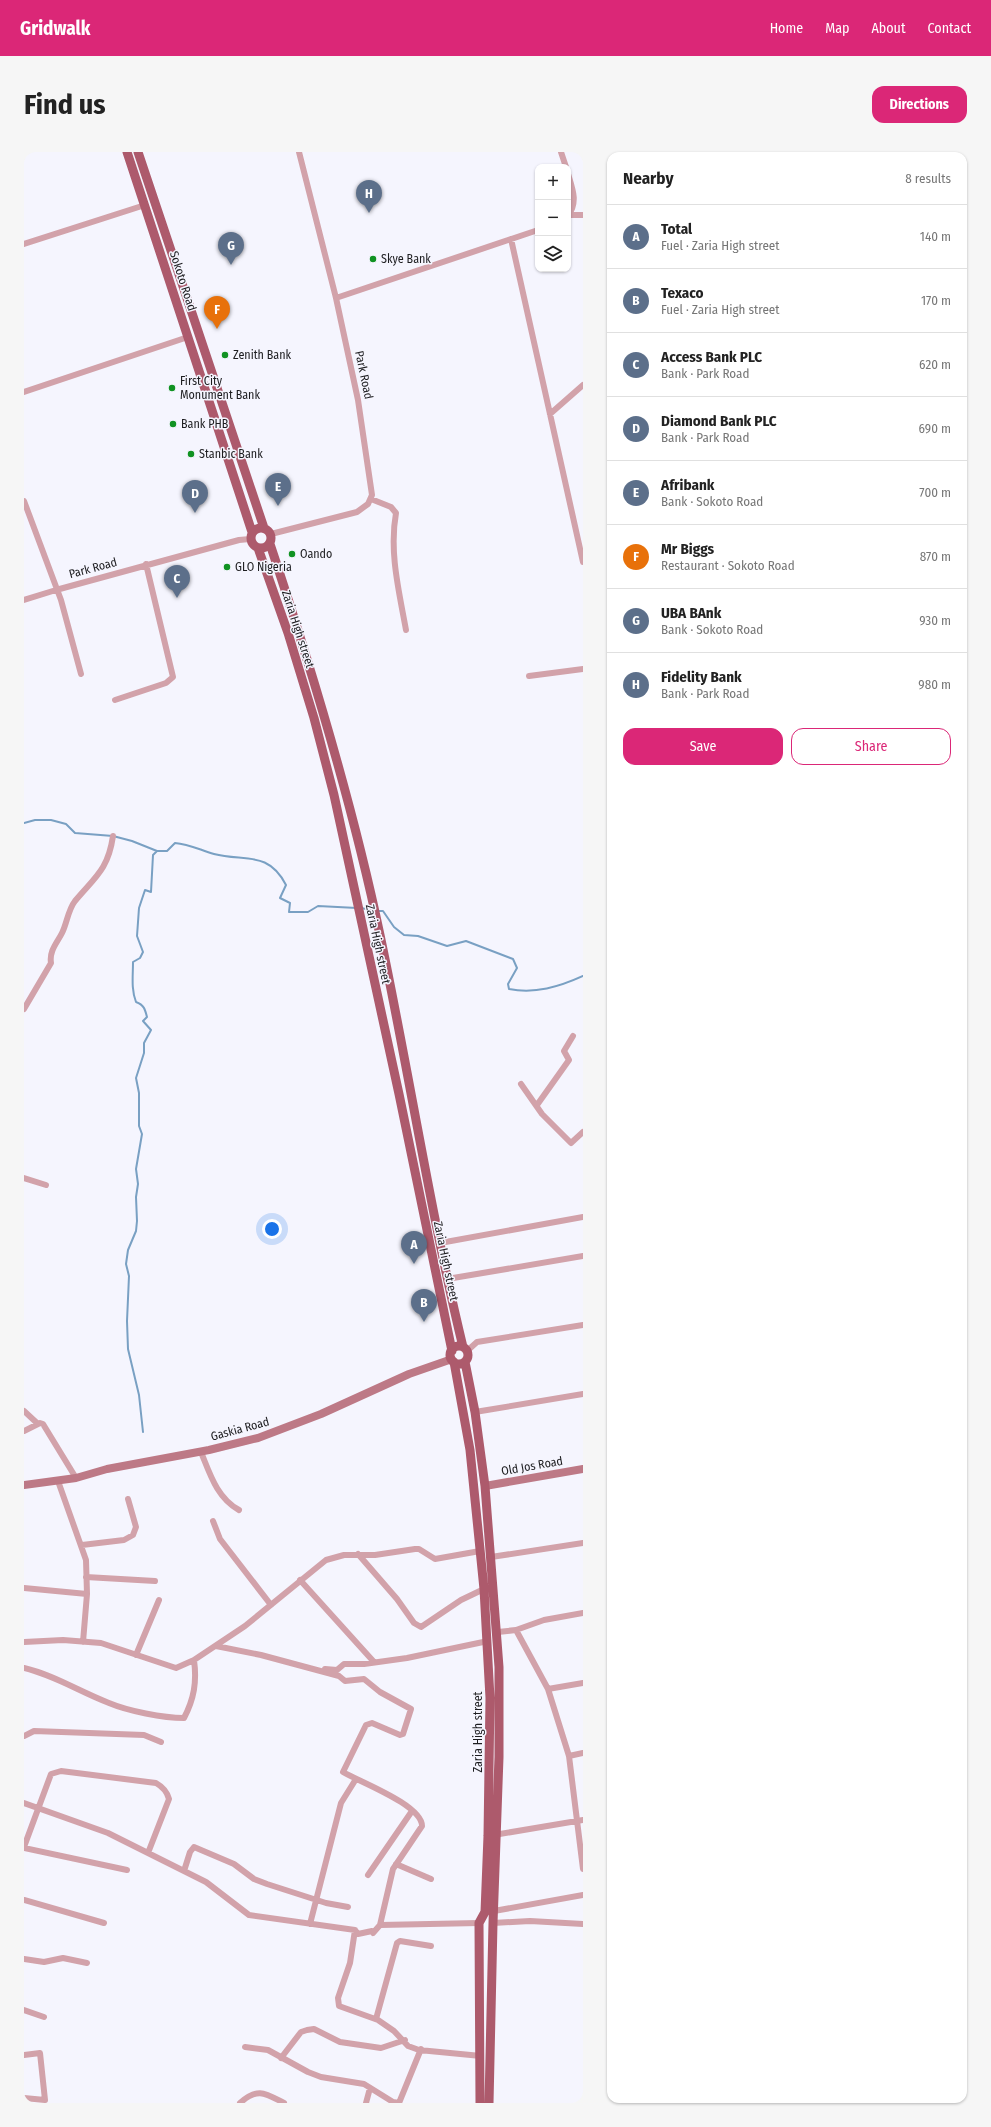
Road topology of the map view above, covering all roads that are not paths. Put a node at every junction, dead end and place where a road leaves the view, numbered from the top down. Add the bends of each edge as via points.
1 (127, 152) edge
2 (138, 152) edge
3 (299, 152) edge
4 (561, 152) edge
5 (565, 164) edge
6 (571, 184) edge
7 (144, 205) junction
8 (571, 211) edge
9 (583, 215) edge
10 (571, 216) edge
11 (535, 231) edge
12 (511, 239) junction
13 (24, 244) edge
14 (336, 298) junction
15 (188, 337) junction
16 (583, 385) edge
17 (24, 392) edge
18 (550, 414) junction
19 (371, 499) junction
20 (24, 501) edge
21 (251, 535) junction
22 (268, 535) junction
23 (258, 548) junction
24 (583, 562) edge
25 (146, 564) junction
26 (56, 590) junction
27 (24, 600) edge
28 (406, 630) dead end
29 (583, 669) edge
30 (81, 674) dead end
31 (529, 676) dead end
32 (115, 700) dead end
33 (113, 836) dead end
34 (366, 874) joint
35 (24, 1009) edge
36 (573, 1036) dead end
37 (521, 1084) dead end
38 (537, 1105) junction
39 (583, 1132) edge
40 (24, 1178) edge
41 (46, 1185) dead end
42 (583, 1218) edge
43 (440, 1244) junction
44 (583, 1256) edge
45 (447, 1279) junction
46 (583, 1325) edge
47 (465, 1349) junction
48 (453, 1357) junction
49 (465, 1362) junction
50 (583, 1394) edge
51 (24, 1411) edge
52 (475, 1412) junction
53 (38, 1424) junction
54 (24, 1431) edge
55 (201, 1452) junction
56 (583, 1469) edge
57 (76, 1478) junction
58 (58, 1481) junction
59 (24, 1485) edge
60 (485, 1486) junction
61 (128, 1499) dead end
62 (240, 1510) dead end
63 (214, 1521) dead end
64 (583, 1543) edge
65 (82, 1545) junction
66 (480, 1550) junction
67 (358, 1554) junction
68 (491, 1557) junction
69 (86, 1577) junction
70 (300, 1580) junction
71 (155, 1581) dead end
72 (24, 1588) edge
73 (484, 1589) junction
74 (87, 1594) junction
75 (159, 1600) dead end
76 (271, 1605) junction
77 (583, 1613) edge
78 (516, 1630) junction
79 (498, 1632) junction
80 (488, 1641) junction
81 (24, 1642) edge
82 (83, 1642) junction
83 (216, 1646) junction
84 (136, 1655) junction
85 (194, 1660) junction
86 (374, 1662) junction
87 (309, 1667) junction
88 (24, 1668) edge
89 (583, 1683) edge
90 (548, 1689) junction
91 (24, 1736) edge
92 (161, 1742) dead end
93 (583, 1754) edge
94 (569, 1756) junction
95 (356, 1779) junction
96 (24, 1803) edge
97 (38, 1809) junction
98 (412, 1811) junction
99 (583, 1820) edge
100 (576, 1822) junction
101 (492, 1835) junction
102 (24, 1848) edge
103 (148, 1853) junction
104 (396, 1864) junction
105 (583, 1869) edge
106 (127, 1870) dead end
107 (184, 1871) junction
108 (368, 1875) dead end
109 (431, 1879) dead end
110 (583, 1896) edge
111 (317, 1899) junction
112 (24, 1900) edge
113 (348, 1908) dead end
114 (494, 1911) junction
115 (493, 1922) junction
116 (104, 1923) dead end
117 (479, 1923) junction
118 (310, 1924) junction
119 (583, 1924) edge
120 (380, 1925) junction
121 (355, 1930) junction
122 (430, 1946) dead end
123 (24, 1959) edge
124 (87, 1963) dead end
125 (24, 2010) edge
126 (44, 2017) dead end
127 (376, 2019) junction
128 (405, 2040) junction
129 (245, 2047) dead end
130 (421, 2049) junction
131 (24, 2055) edge
132 (481, 2056) junction
133 (281, 2058) junction
134 (370, 2088) junction
135 (24, 2098) edge
136 (240, 2103) edge
137 (284, 2103) edge
138 (366, 2103) edge
139 (399, 2103) edge
140 (480, 2103) edge
141 (489, 2103) edge

1 - 7 main road, Sokoto Road
2 - 22 main road, Sokoto Road
3 - 14 street, Park Road
4 - 5 street
6 - 8 street via 574,206
7 - 13 street
7 - 15 main road, Sokoto Road
9 - 10 street
11 - 12 street
12 - 14 street
12 - 18 street
14 - 19 street, Park Road via 358,400 372,486
15 - 17 street
15 - 21 main road, Sokoto Road
16 - 18 street
18 - 24 street
19 - 22 street via 358,512
19 - 28 street via 391,507 396,513 393,533 396,574
20 - 26 street, Park Road
21 - 22 main road via 258,528
21 - 23 main road via 253,545
21 - 25 street, Park Road
22 - 23 main road via 265,548
22 - 34 main road, Sokoto Road via 318,693 346,790
23 - 48 main road, Zaria High street via 314,718 352,878
25 - 26 street, Park Road
25 - 32 street via 174,677 166,683
26 - 27 street
26 - 30 street
29 - 31 street
33 - 35 street via 111,851 101,872 74,902 63,932 49,956 51,963
34 - 43 main road, Zaria High street
36 - 38 street via 564,1051 570,1059
37 - 38 street
38 - 39 street via 542,1114 571,1143
40 - 41 street
42 - 43 street
43 - 45 main road, Zaria High street
44 - 45 street
45 - 47 main road, Zaria High street
46 - 47 street via 477,1342
47 - 48 main road via 454,1348
47 - 49 main road via 468,1357
48 - 49 main road via 458,1364
48 - 55 main road, Gaskia Road via 285,1429
48 - 66 main road, Zaria High street via 470,1450
49 - 52 main road, Zaria High street
50 - 52 street
51 - 53 street
52 - 60 main road, Zaria High street
53 - 54 street
53 - 57 street via 43,1424
55 - 57 main road, Gaskia Road via 107,1469
55 - 62 street via 223,1497 230,1505
56 - 60 main road, Old Jos Road
57 - 58 main road, Gaskia Road
58 - 59 main road, Gaskia Road
58 - 65 street
60 - 68 main road, Zaria High street
61 - 65 street via 136,1527 133,1535 124,1540
63 - 76 street via 220,1539
64 - 68 street
65 - 69 street via 86,1560
66 - 67 street via 435,1559 419,1549 375,1555
66 - 73 main road, Zaria High street
67 - 70 street via 326,1560
67 - 73 street via 414,1623 421,1627 461,1600
68 - 79 main road, Zaria High street
69 - 71 street
69 - 74 street
70 - 76 street
70 - 86 street
72 - 74 street
73 - 80 main road, Zaria High street
74 - 82 street
75 - 84 street
76 - 83 street
77 - 78 street via 544,1620
78 - 79 street
78 - 90 street
79 - 101 main road, Zaria High street via 500,1699
80 - 86 street via 407,1658
80 - 101 main road, Zaria High street
81 - 82 street
82 - 84 street via 101,1643
83 - 85 street
83 - 87 street
84 - 85 street via 176,1668
85 - 88 street via 195,1691 184,1718 110,1704 53,1677
86 - 87 street via 344,1664 337,1670
87 - 95 street via 339,1676 345,1681 364,1678 380,1692 411,1709 403,1734 372,1723 366,1725 343,1772
89 - 90 street
90 - 94 street
91 - 92 street via 34,1730 144,1735
93 - 94 street
94 - 100 street
95 - 98 street via 387,1794
95 - 111 street via 341,1803
96 - 97 street
97 - 102 street
97 - 103 street via 93,1828
97 - 103 street via 51,1774 88,1774 156,1783 167,1792 169,1799
98 - 104 street via 421,1820 422,1826
98 - 108 street
99 - 100 street
100 - 101 street
100 - 105 street
101 - 114 main road, Zaria High street
101 - 117 main road, Zaria High street via 485,1912
102 - 106 street
103 - 107 street
104 - 109 street
104 - 120 street via 389,1880
107 - 111 street via 194,1846 234,1864 254,1879
107 - 118 street via 206,1882 249,1915
110 - 114 street
111 - 113 street
111 - 118 street
112 - 116 street
114 - 115 main road, Zaria High street
115 - 119 street
115 - 141 main road, Zaria High street
117 - 120 street
117 - 132 main road, Zaria High street
118 - 121 street
120 - 121 street via 373,1933 372,1931 358,1934
121 - 127 street via 350,1963 338,1998 339,2006
122 - 127 street via 400,1941 397,1943
123 - 124 street via 44,1962 63,1958
125 - 126 street
127 - 128 street
128 - 130 street via 408,2046
128 - 133 street via 381,2048 340,2042 314,2029 307,2030 301,2032
129 - 133 street via 268,2050
130 - 132 street
130 - 139 street
131 - 135 street via 40,2053 45,2100
132 - 140 main road, Zaria High street
133 - 134 street via 308,2072 364,2084
134 - 138 street
134 - 139 street
136 - 137 street via 258,2092 266,2093

